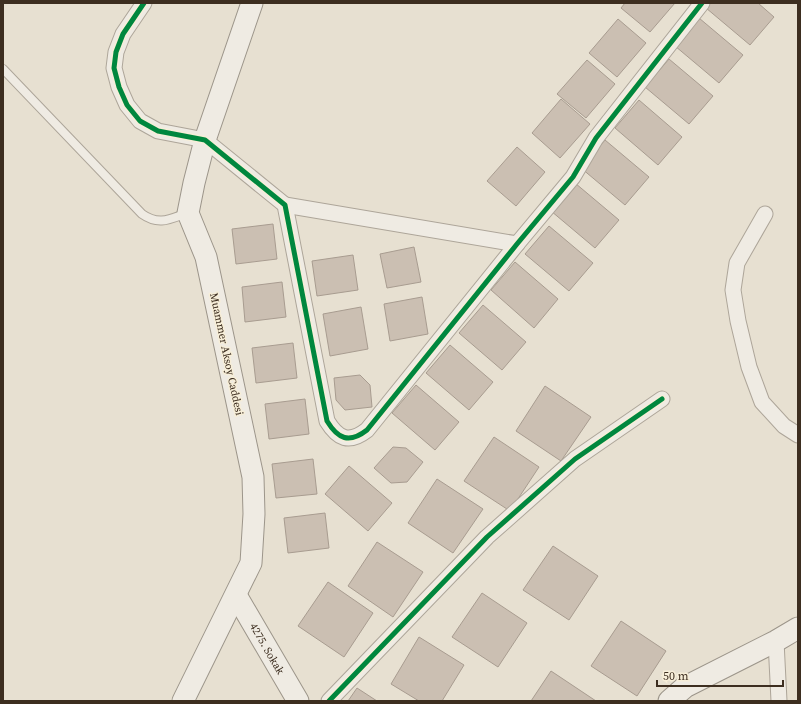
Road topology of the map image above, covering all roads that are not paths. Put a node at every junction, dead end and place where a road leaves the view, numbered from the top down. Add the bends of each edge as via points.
1 (144, 3) edge
2 (252, 3) edge
3 (702, 3) edge
4 (3, 69) edge
5 (205, 140) junction
6 (285, 204) junction
7 (188, 213) junction
8 (765, 214) dead end
9 (517, 244) junction
10 (662, 399) dead end
11 (798, 435) edge
12 (236, 595) junction
13 (798, 628) edge
14 (776, 641) junction
15 (685, 687) junction
16 (183, 701) edge
17 (298, 701) edge
18 (329, 701) edge
19 (664, 701) edge
20 (669, 701) edge
21 (779, 701) edge

1 - 5 street via 123,34 116,52 114,68 127,105 140,121 158,131
2 - 5 street
3 - 9 street via 596,138 573,178
4 - 7 lane via 142,214 163,221
5 - 6 street
5 - 7 street
6 - 9 street
6 - 9 street via 327,421 340,437 359,437 367,430
7 - 12 street, Muammer Aksoy Caddesi via 206,257 253,478 251,563
8 - 11 street via 737,263 733,290 749,367 762,402 784,426
10 - 18 street via 575,459 487,537
12 - 16 street, Muammer Aksoy Caddesi
12 - 17 street, 4275. Sokak
13 - 14 street
14 - 15 street
14 - 21 street
15 - 19 street
15 - 20 street

